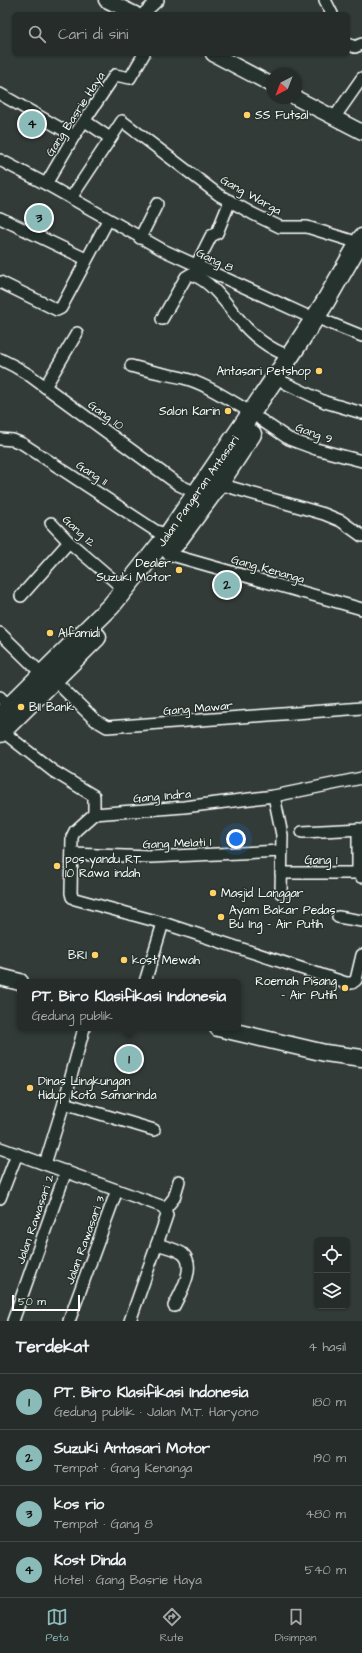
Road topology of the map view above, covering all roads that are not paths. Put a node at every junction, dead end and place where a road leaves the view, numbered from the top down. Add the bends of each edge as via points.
1 (106, 0) edge
2 (158, 0) edge
3 (325, 0) edge
4 (131, 12) edge
5 (144, 12) edge
6 (331, 12) edge
7 (362, 44) edge
8 (350, 45) edge
9 (143, 56) edge
10 (217, 56) edge
11 (362, 78) edge
12 (266, 82) edge
13 (0, 94) edge
14 (302, 101) edge
15 (334, 118) junction
16 (85, 121) junction
17 (362, 132) edge
18 (74, 136) junction
19 (110, 138) junction
20 (0, 160) edge
21 (46, 184) junction
22 (71, 198) junction
23 (230, 201) junction
24 (157, 204) dead end
25 (0, 218) edge
26 (108, 220) junction
27 (140, 238) junction
28 (361, 241) edge
29 (86, 259) junction
30 (362, 264) edge
31 (196, 266) junction
32 (0, 282) edge
33 (162, 319) dead end
34 (319, 320) junction
35 (77, 333) dead end
36 (362, 336) edge
37 (290, 356) junction
38 (0, 359) edge
39 (131, 366) dead end
40 (285, 383) junction
41 (44, 387) junction
42 (362, 413) edge
43 (256, 417) junction
44 (0, 439) edge
45 (362, 461) edge
46 (213, 480) junction
47 (196, 493) junction
48 (51, 523) dead end
49 (168, 535) junction
50 (362, 536) edge
51 (69, 542) junction
52 (168, 554) junction
53 (125, 590) junction
54 (21, 596) dead end
55 (362, 609) edge
56 (0, 632) edge
57 (48, 677) junction
58 (362, 708) edge
59 (2, 719) edge
60 (362, 778) edge
61 (274, 796) junction
62 (94, 814) junction
63 (360, 829) edge
64 (302, 832) dead end
65 (282, 851) junction
66 (72, 854) junction
67 (281, 873) junction
68 (361, 874) edge
69 (281, 893) dead end
70 (338, 917) dead end
71 (362, 921) edge
72 (163, 923) junction
73 (362, 955) edge
74 (0, 977) edge
75 (146, 979) edge
76 (17, 981) edge
77 (83, 1031) edge
78 (231, 1031) edge
79 (362, 1058) edge
80 (64, 1103) junction
81 (154, 1130) dead end
82 (0, 1148) edge
83 (17, 1154) junction
84 (45, 1164) junction
85 (66, 1171) junction
86 (179, 1181) dead end
87 (117, 1190) junction
88 (0, 1198) edge
89 (165, 1209) junction
90 (157, 1244) junction
91 (174, 1306) dead end
92 (13, 1321) edge
93 (69, 1321) edge
94 (130, 1321) edge

1 - 4 street
2 - 5 street
3 - 6 street
7 - 8 street via 355,47
9 - 16 street, Gang Basrie Haya via 130,78 115,74
10 - 12 street
11 - 15 street
13 - 18 street
14 - 15 street
15 - 17 street
16 - 18 street, Gang Basrie Haya
16 - 19 street
18 - 21 street, Gang Basrie Haya
19 - 22 street
19 - 23 street, Gang Warga via 122,122 125,123
20 - 21 street, Gang 8
21 - 22 street, Gang 8
22 - 26 street, Gang 8
23 - 28 street, Gang Warga via 280,227 307,227
23 - 31 street via 217,233 211,236
24 - 27 street
25 - 29 street
26 - 27 street, Gang 8
26 - 29 street
27 - 31 street, Gang 8
28 - 34 highway, Jalan Pangeran Antasari
29 - 32 street via 61,308 57,310
30 - 34 highway, Jalan Pangeran Antasari
31 - 34 street, Gang 8
33 - 37 street via 186,277 191,274 212,287 255,336 276,352
34 - 36 street, Gang 8
34 - 37 highway, Jalan Pangeran Antasari
34 - 40 highway, Jalan Pangeran Antasari
35 - 41 street
37 - 43 highway, Jalan Pangeran Antasari
38 - 41 street, Gang 10
39 - 43 street, Gang 9 via 183,378 209,389
40 - 42 street via 326,402
40 - 43 highway, Jalan Pangeran Antasari
41 - 47 street, Gang 10 via 179,485
43 - 45 street, Gang 9 via 289,439
43 - 46 highway, Jalan Pangeran Antasari
44 - 49 street, Gang 11 via 23,444 156,531
46 - 47 highway, Jalan Pangeran Antasari
46 - 50 street via 324,514 341,521
46 - 52 highway, Jalan Pangeran Antasari
47 - 49 highway, Jalan Pangeran Antasari
48 - 51 street, Gang 12
49 - 53 highway, Jalan Pangeran Antasari
51 - 53 street, Gang 12
51 - 54 street
52 - 55 street, Gang Kenanga
52 - 57 highway, Jalan Pangeran Antasari via 111,623
53 - 57 highway, Jalan Pangeran Antasari
56 - 57 street, Gang Mawar
57 - 58 street, Gang Mawar via 95,720 108,727
57 - 59 highway, Jalan Pangeran Antasari
57 - 59 highway, Jalan Pangeran Antasari
59 - 62 street via 53,771 94,796
60 - 61 street, Gang Indra
61 - 62 street, Gang Indra via 184,808
61 - 65 street via 282,835
62 - 66 street via 74,833
63 - 64 street
63 - 68 street
65 - 66 street, Gang Melati 1 via 151,857
65 - 67 street
66 - 72 street via 72,897
67 - 68 street, Gang 1
67 - 69 street
70 - 71 street
72 - 73 street via 346,983 356,980
72 - 75 street
74 - 76 main road
77 - 80 street
78 - 79 main road via 325,1053
80 - 81 street
80 - 84 street
82 - 83 street
83 - 84 street
83 - 88 street
84 - 85 street
85 - 87 street
85 - 92 street, Jalan Rawasari 2
86 - 89 street via 174,1198
87 - 89 street
87 - 93 street, Jalan Rawasari 3
89 - 90 street via 166,1215
90 - 91 street via 182,1253 186,1258 188,1276
90 - 94 street

